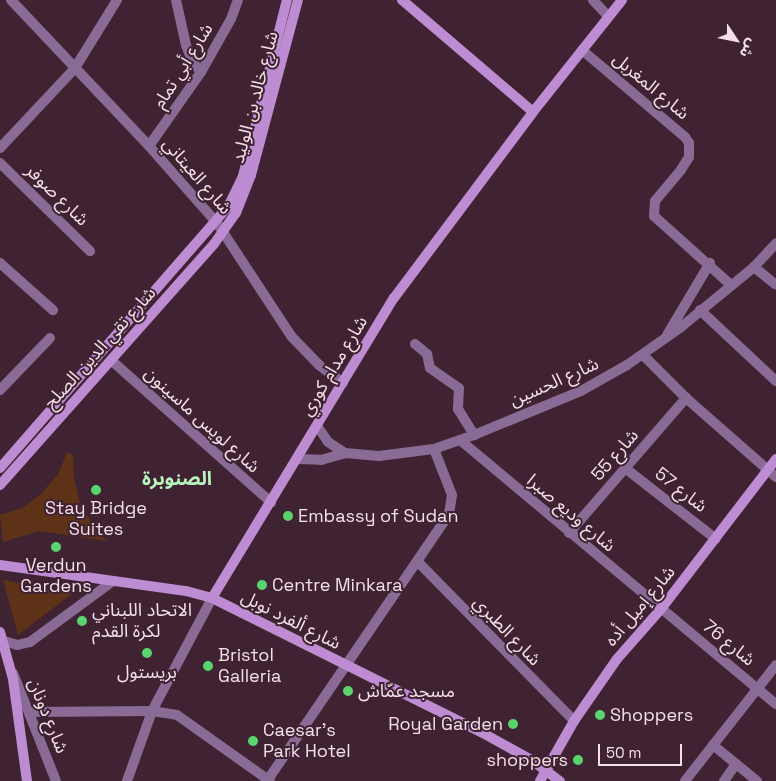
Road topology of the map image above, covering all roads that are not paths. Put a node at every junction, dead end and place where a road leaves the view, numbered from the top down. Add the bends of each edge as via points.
1 (11, 0) edge
2 (117, 0) edge
3 (176, 0) edge
4 (238, 0) edge
5 (287, 0) edge
6 (298, 0) edge
7 (402, 0) edge
8 (593, 0) edge
9 (622, 0) edge
10 (609, 17) junction
11 (582, 50) junction
12 (75, 68) junction
13 (201, 72) junction
14 (533, 112) junction
15 (150, 146) junction
16 (0, 148) edge
17 (0, 163) edge
18 (217, 223) junction
19 (224, 233) junction
20 (776, 243) edge
21 (90, 251) dead end
22 (710, 263) junction
23 (0, 264) edge
24 (754, 267) junction
25 (776, 284) edge
26 (731, 285) junction
27 (53, 310) dead end
28 (700, 310) junction
29 (50, 338) dead end
30 (664, 340) junction
31 (415, 344) dead end
32 (643, 355) junction
33 (112, 361) junction
34 (776, 381) edge
35 (343, 383) junction
36 (0, 390) edge
37 (686, 398) junction
38 (317, 426) junction
39 (474, 435) junction
40 (460, 440) junction
41 (434, 449) junction
42 (345, 453) junction
43 (298, 459) junction
44 (776, 459) edge
45 (0, 468) edge
46 (625, 468) junction
47 (772, 474) edge
48 (0, 485) edge
49 (271, 502) junction
50 (569, 533) junction
51 (716, 538) junction
52 (418, 562) junction
53 (0, 565) edge
54 (113, 581) junction
55 (212, 598) junction
56 (660, 609) junction
57 (2, 637) edge
58 (9, 664) junction
59 (776, 665) edge
60 (344, 666) junction
61 (758, 688) junction
62 (776, 704) edge
63 (152, 711) junction
64 (31, 712) junction
65 (574, 721) junction
66 (713, 746) junction
67 (736, 764) junction
68 (546, 770) junction
69 (268, 780) edge
70 (27, 781) edge
71 (56, 781) edge
72 (128, 781) edge
73 (540, 781) edge
74 (560, 781) edge
75 (686, 781) edge
76 (724, 781) edge
77 (757, 781) edge

1 - 12 street, شارع العيتاني
2 - 12 street
3 - 13 street via 186,45 192,61
4 - 13 street, شارع أبي تمام
5 - 18 street, شارع خالد بن الوليد via 243,176
6 - 19 street, شارع خالد بن الوليد via 242,202
7 - 14 street
8 - 10 street
9 - 10 street, شارع مدام كوري
10 - 11 street, شارع مدام كوري
11 - 14 street, شارع مدام كوري
11 - 22 street, شارع المغربل via 689,143 686,163 655,201 652,210 657,221
12 - 15 street, شارع العيتاني
12 - 16 street
13 - 15 street, شارع أبي تمام
14 - 35 street, شارع مدام كوري via 394,298
15 - 18 street, شارع العيتاني
17 - 21 street, شارع صوفر
18 - 19 street, شارع العيتاني
18 - 45 street, شارع تقي الدين الصلح
19 - 33 street, شارع تقي الدين الصلح
19 - 35 street, شارع العيتاني via 292,337 319,365
20 - 24 street, شارع الحسين
22 - 26 street, شارع المغربل
22 - 30 street
23 - 27 street
24 - 25 street
24 - 26 street, شارع الحسين
26 - 28 street, شارع الحسين
28 - 30 street, شارع الحسين
28 - 34 street
29 - 36 street
30 - 32 street, شارع الحسين
31 - 39 street via 427,354 430,368 458,388 458,409
32 - 37 street
32 - 39 street, شارع الحسين via 594,384
33 - 48 street, شارع تقي الدين الصلح
33 - 49 street, شارع لويس ماسينون
35 - 38 street, شارع مدام كوري
37 - 46 street, شارع 55
37 - 47 street
38 - 42 street via 328,442
38 - 43 street, شارع مدام كوري
39 - 40 street, شارع الحسين
40 - 41 street, شارع الحسين
40 - 50 street, شارع وديع صبرا
41 - 42 street, شارع الحسين via 378,456
41 - 52 street via 450,488 452,502 444,523
42 - 43 street via 322,460
43 - 49 street, شارع مدام كوري
44 - 47 street, شارع إميل أده
46 - 50 street, شارع 55
46 - 51 street, شارع 57
47 - 51 street, شارع إميل أده
49 - 55 street, شارع مدام كوري
50 - 56 street, شارع وديع صبرا
51 - 56 street, شارع إميل أده
52 - 60 street
52 - 65 street, شارع الطبري
53 - 54 street, شارع ألفرد نوبل
54 - 55 street, شارع ألفرد نوبل via 186,590
54 - 57 street via 30,642 17,645
55 - 60 street, شارع ألفرد نوبل
55 - 63 street, شارع مدام كوري
56 - 61 street, شارع 76
56 - 65 street, شارع إميل أده via 617,659
57 - 58 street, شارع دونان
58 - 64 street, شارع دونان
58 - 70 street, شارع دونان
59 - 61 street
60 - 68 street, شارع ألفرد نوبل via 481,732
60 - 69 street
61 - 62 street, شارع 76
61 - 66 street
63 - 64 street
63 - 69 street via 171,713 188,720
63 - 72 street, شارع مدام كوري
64 - 71 street, شارع دونان
65 - 68 street, شارع إميل أده
66 - 67 street
66 - 75 street
67 - 76 street
67 - 77 street
68 - 73 street, شارع إميل أده
68 - 74 street, شارع ألفرد نوبل

